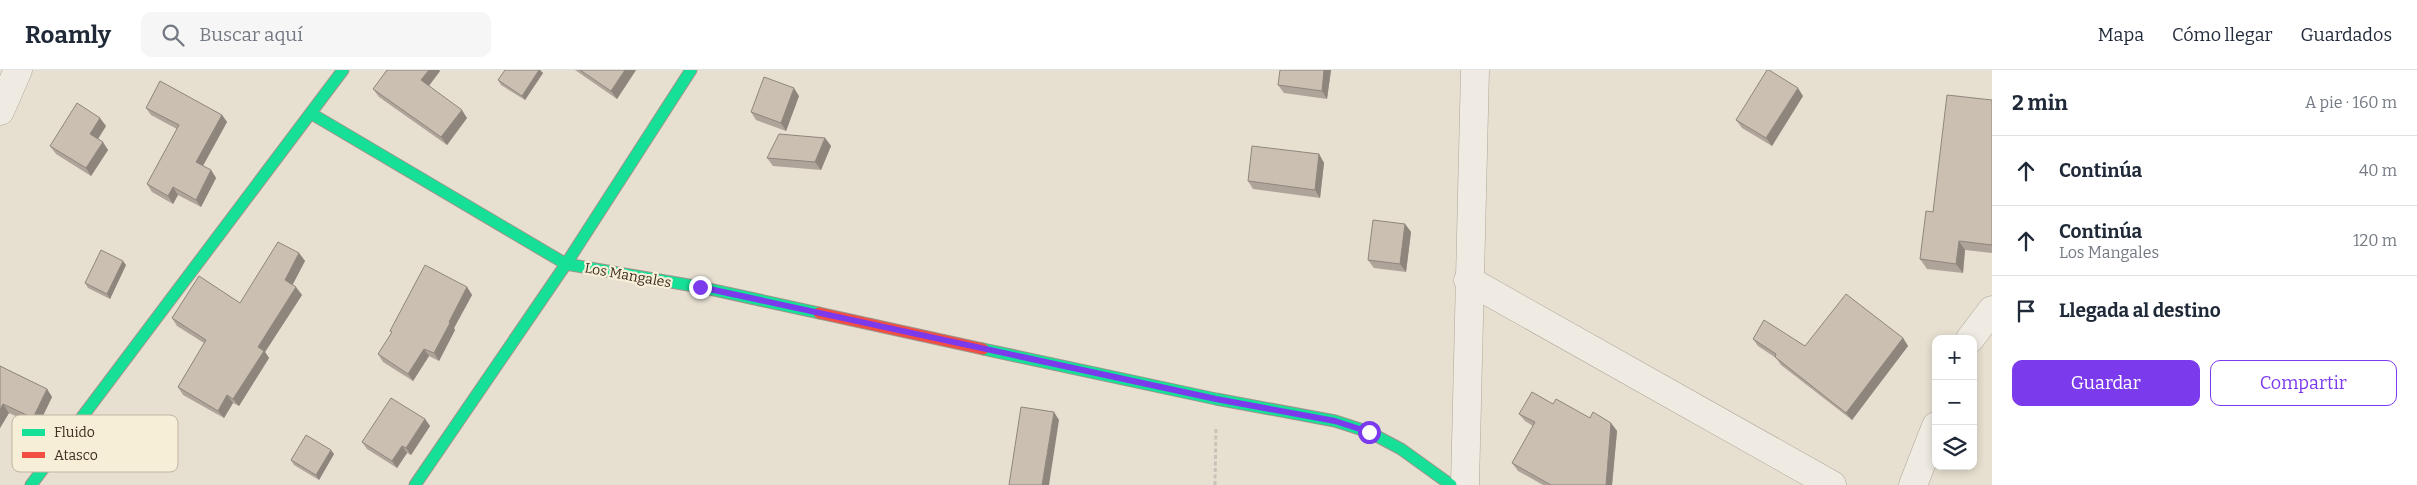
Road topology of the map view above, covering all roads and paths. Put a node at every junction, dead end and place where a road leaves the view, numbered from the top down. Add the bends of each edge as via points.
1 (18, 70) edge
2 (343, 70) edge
3 (691, 70) edge
4 (1475, 70) edge
5 (0, 111) edge
6 (312, 114) junction
7 (566, 264) junction
8 (1468, 280) junction
9 (1992, 310) edge
10 (1973, 335) edge
11 (1216, 399) junction
12 (84, 415) edge
13 (1932, 436) edge
14 (41, 472) edge
15 (31, 485) edge
16 (415, 485) edge
17 (1216, 485) edge
18 (1451, 485) edge
19 (1465, 485) edge
20 (1832, 485) edge
21 (1913, 485) edge

1 - 5 street
2 - 6 street
3 - 7 street
4 - 8 street
6 - 7 street, Los Mangales
6 - 12 street
7 - 11 street, Los Mangales via 710,289
7 - 16 street
8 - 19 street
8 - 20 street
9 - 10 street
11 - 17 path
11 - 18 street, Los Mangales via 1335,421 1369,432 1401,449
13 - 21 street
14 - 15 street

